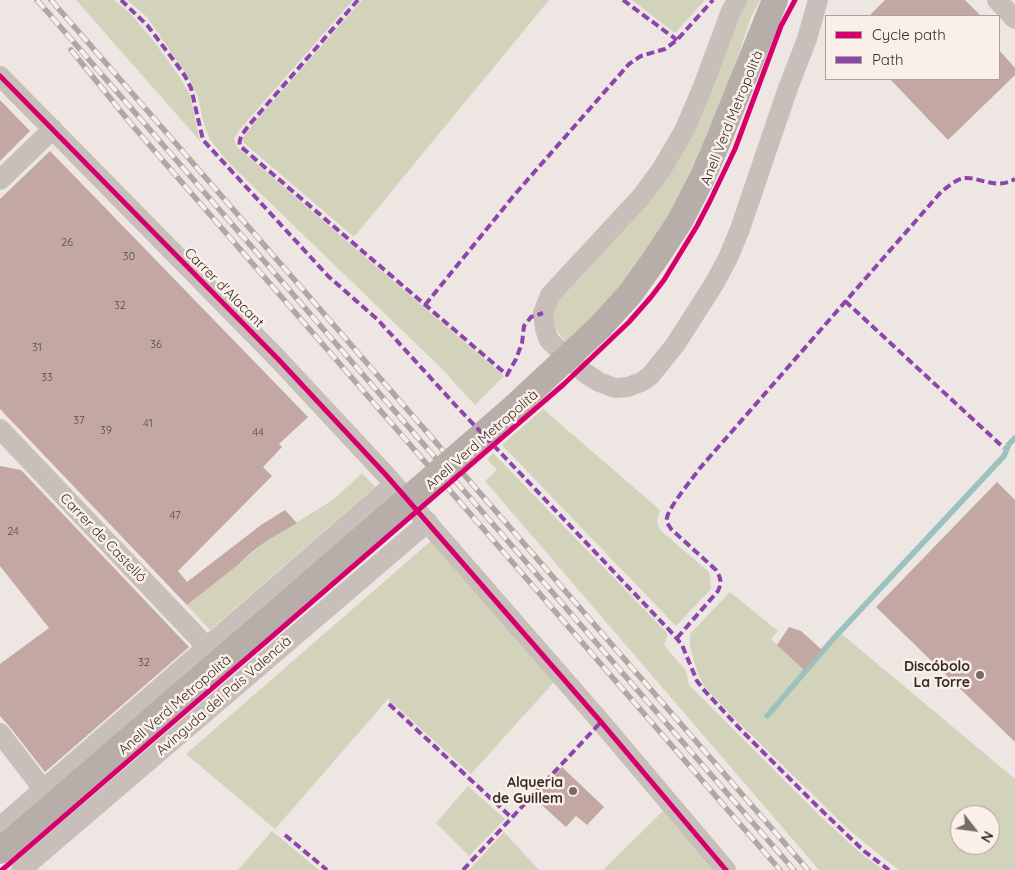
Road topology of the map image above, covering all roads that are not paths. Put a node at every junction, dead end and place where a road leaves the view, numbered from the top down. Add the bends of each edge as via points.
1 (737, 0) edge
2 (775, 0) edge
3 (818, 0) edge
4 (998, 1) edge
5 (1015, 19) edge
6 (0, 76) edge
7 (53, 130) junction
8 (0, 180) edge
9 (2, 436) edge
10 (394, 484) junction
11 (428, 522) junction
12 (207, 647) junction
13 (2, 739) edge
14 (43, 789) junction
15 (0, 827) edge
16 (0, 851) edge
17 (21, 870) edge
18 (726, 870) edge

1 - 3 street via 684,131 661,170 642,197 550,295 543,313 549,340 586,373 615,388 628,388 650,376 675,345 728,258
2 - 16 main road, bridge via 719,140 680,221 630,294 600,327 512,408
4 - 5 street
6 - 7 street, Carrer d'Alacant
7 - 8 street
7 - 10 street, Carrer d'Alacant via 278,359
9 - 12 street, Carrer de Castelló
10 - 11 street, Carrer d'Alacant
10 - 12 street
11 - 17 street, Avinguda del País Valencià
11 - 18 street, Carrer d'Alacant
12 - 14 street
13 - 14 street
14 - 15 street

